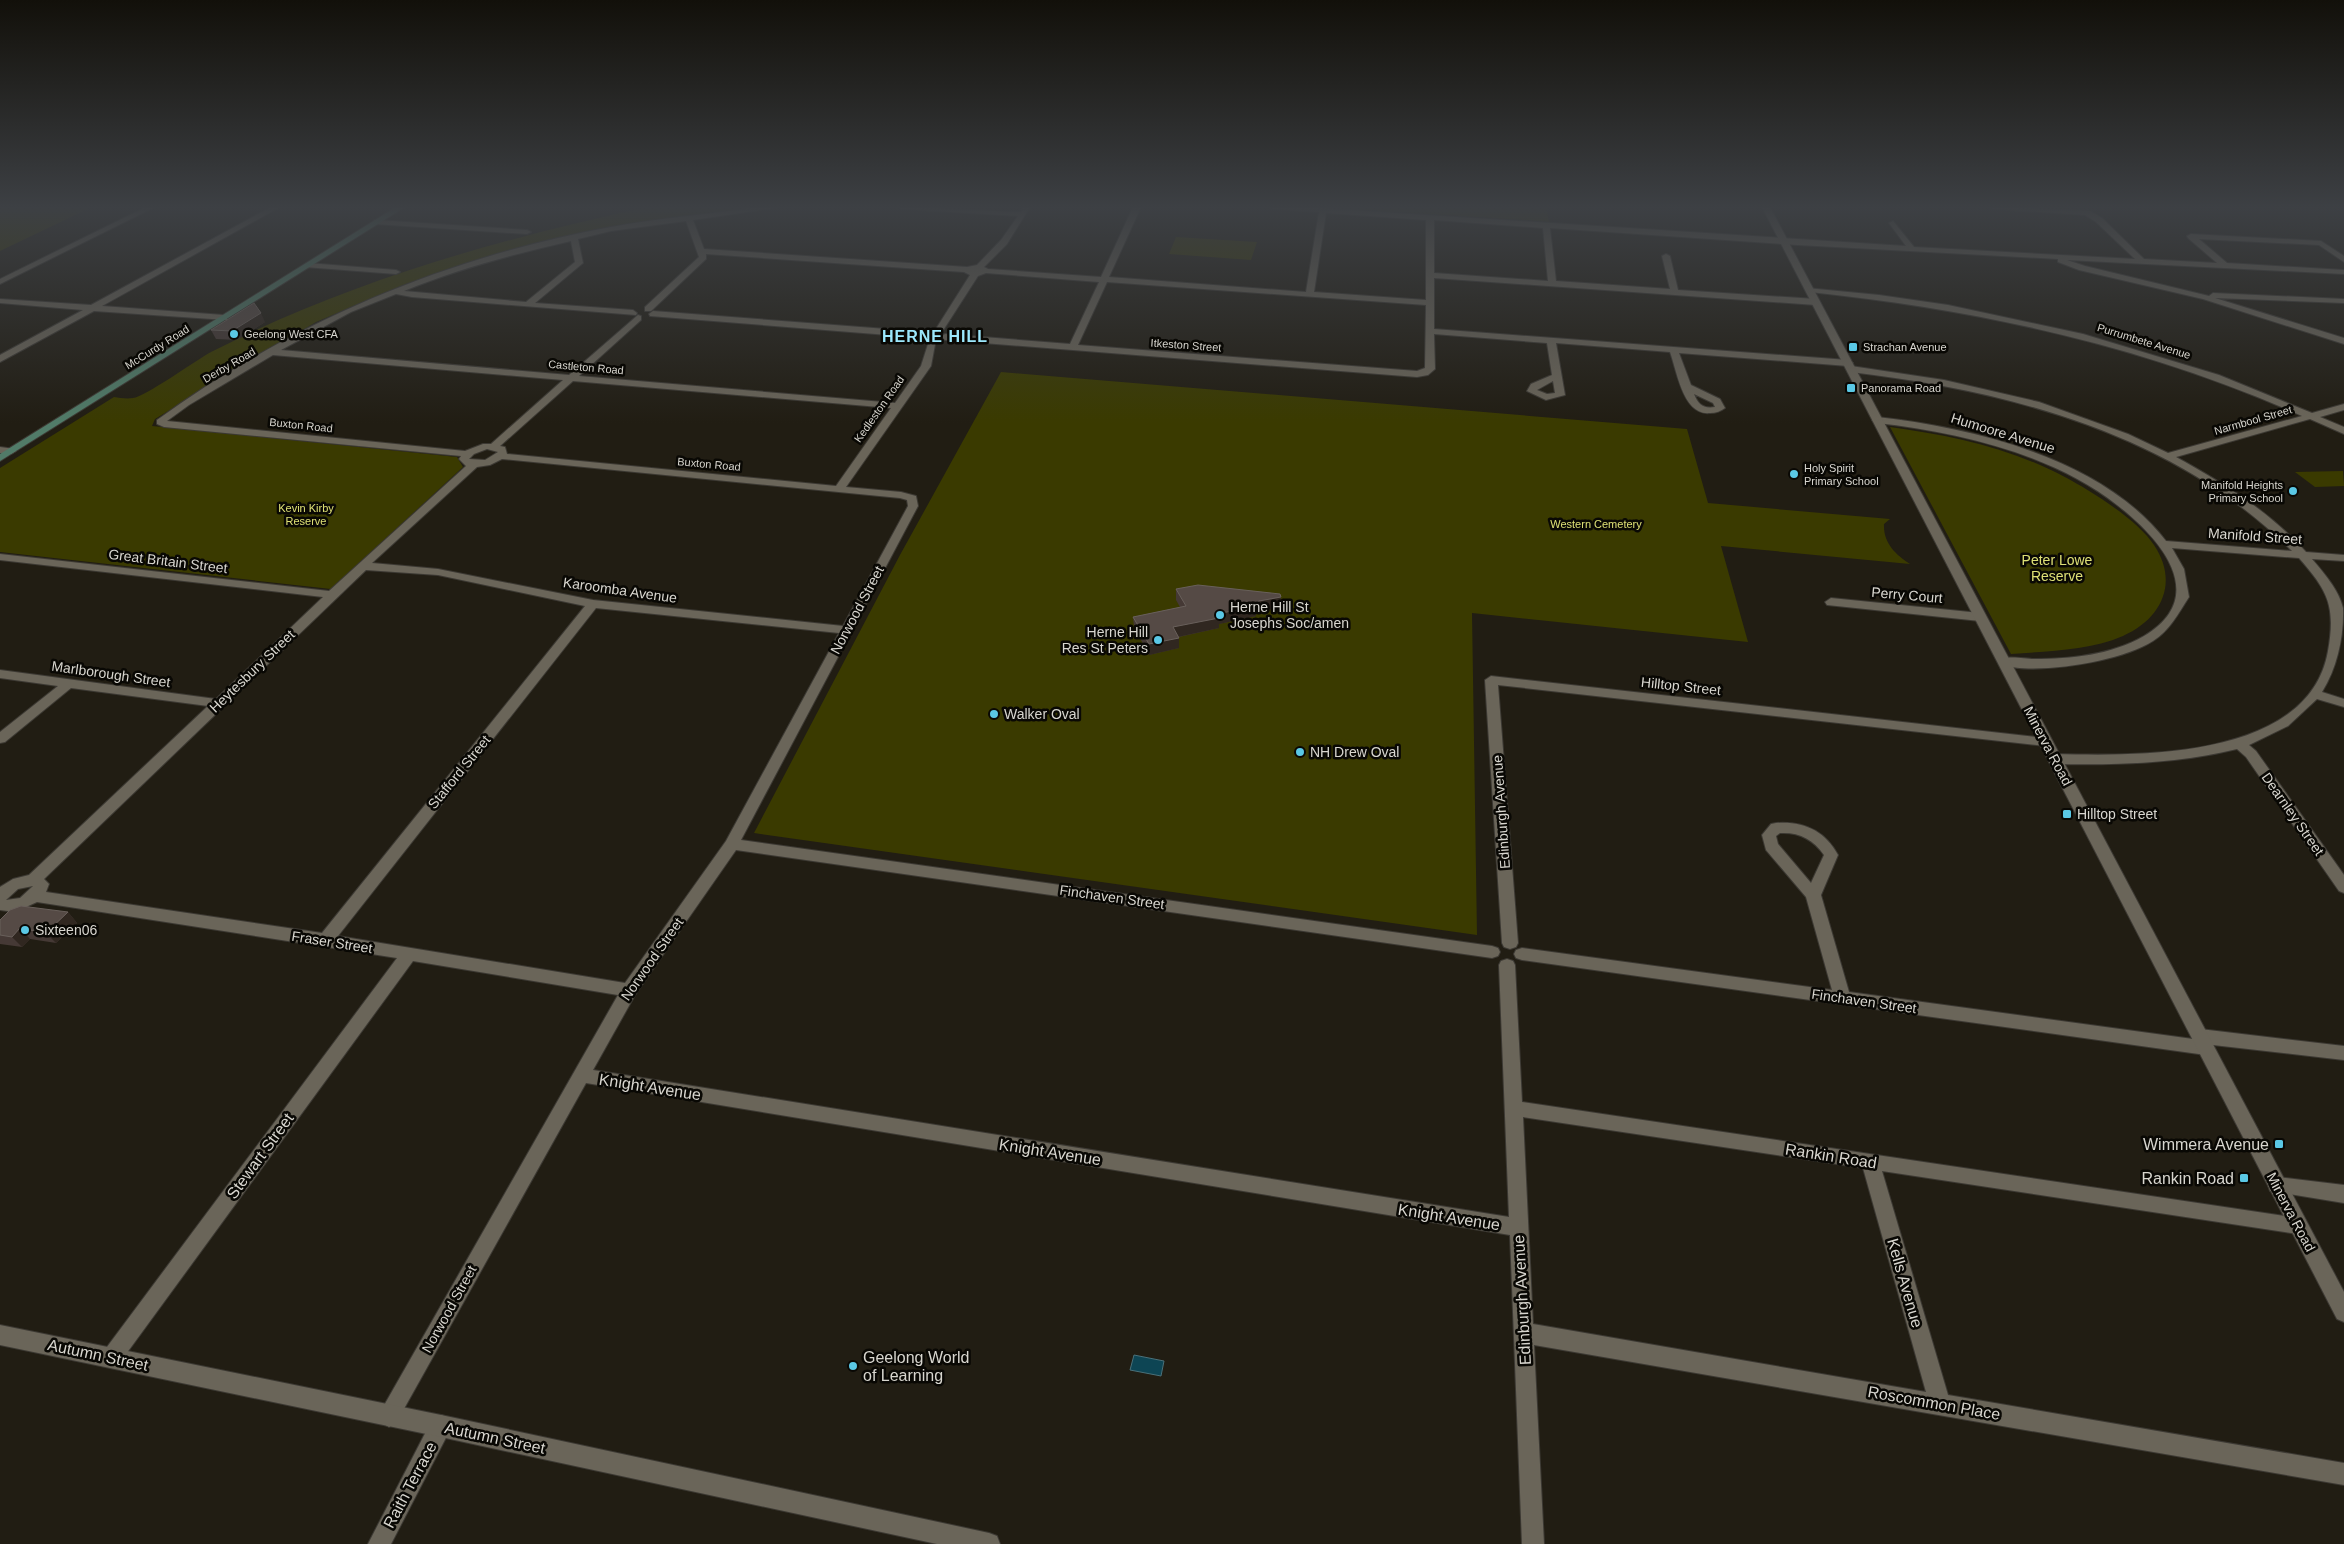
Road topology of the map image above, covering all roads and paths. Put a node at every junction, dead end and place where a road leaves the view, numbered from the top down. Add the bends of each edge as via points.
1 (145, 279) edge
2 (286, 279) edge
3 (430, 279) edge
4 (559, 279) edge
5 (682, 279) edge
6 (971, 279) edge
7 (1092, 279) edge
8 (1312, 279) edge
9 (1429, 279) edge
10 (1491, 279) edge
11 (1552, 279) edge
12 (1672, 279) edge
13 (1804, 279) edge
14 (2129, 279) edge
15 (1104, 280) junction
16 (1552, 283) junction
17 (393, 292) junction
18 (1675, 292) junction
19 (1310, 294) junction
20 (1813, 296) junction
21 (2205, 297) junction
22 (0, 301) edge
23 (2344, 301) edge
24 (1429, 303) junction
25 (528, 304) junction
26 (93, 308) junction
27 (650, 312) junction
28 (636, 316) junction
29 (224, 318) junction
30 (1429, 331) junction
31 (936, 336) junction
32 (1551, 340) junction
33 (2344, 341) edge
34 (1072, 347) junction
35 (1674, 350) junction
36 (273, 352) junction
37 (0, 359) edge
38 (1849, 366) junction
39 (1557, 376) dead end
40 (571, 378) junction
41 (1687, 387) dead end
42 (897, 406) junction
43 (2344, 407) edge
44 (2313, 416) junction
45 (1877, 420) junction
46 (164, 424) joint
47 (2344, 431) edge
48 (494, 446) junction
49 (0, 450) edge
50 (11, 451) junction
51 (500, 456) junction
52 (2168, 456) junction
53 (0, 458) edge
54 (470, 459) junction
55 (839, 489) junction
56 (913, 502) joint
57 (2164, 544) junction
58 (2301, 555) junction
59 (0, 557) edge
60 (2344, 558) edge
61 (363, 566) junction
62 (332, 596) junction
63 (1832, 602) dead end
64 (593, 604) junction
65 (1980, 617) junction
66 (846, 630) junction
67 (2004, 662) junction
68 (0, 674) edge
69 (1491, 680) joint
70 (69, 684) junction
71 (2321, 696) junction
72 (218, 703) junction
73 (2344, 703) edge
74 (0, 739) edge
75 (2046, 742) junction
76 (2240, 744) junction
77 (2055, 759) junction
78 (732, 844) junction
79 (33, 880) junction
80 (2344, 887) edge
81 (1813, 895) junction
82 (34, 896) junction
83 (2, 900) edge
84 (326, 940) junction
85 (409, 954) junction
86 (1513, 954) junction
87 (629, 990) junction
88 (1842, 998) junction
89 (2203, 1042) junction
90 (2344, 1054) edge
91 (581, 1075) junction
92 (1513, 1108) junction
93 (1870, 1162) junction
94 (2278, 1185) junction
95 (2344, 1194) edge
96 (2298, 1225) junction
97 (1519, 1228) junction
98 (2344, 1312) edge
99 (1524, 1333) junction
100 (0, 1335) edge
101 (111, 1358) junction
102 (1940, 1404) junction
103 (388, 1416) junction
104 (441, 1426) junction
105 (2344, 1474) edge
106 (379, 1544) edge
107 (989, 1544) edge
108 (1533, 1544) edge

1 - 26 street
2 - 29 main road, McCurdy Road
3 - 17 street, Derby Road
4 - 25 street
5 - 27 street
6 - 31 street, Kedleston Road
7 - 15 street
8 - 19 street
9 - 24 street
10 - 16 street, Purrumbete Avenue
11 - 16 street
12 - 18 street
13 - 20 street, Minerva Road
14 - 21 street
15 - 19 street
15 - 34 street
16 - 18 street, Purrumbete Avenue
17 - 25 street
17 - 36 street, Derby Road via 348,310
18 - 20 street, Purrumbete Avenue
19 - 24 street
20 - 38 street, Minerva Road
20 - 44 street, Purrumbete Avenue via 1930,303 2053,328 2194,369
21 - 23 street via 2218,294
21 - 33 street
22 - 26 street
24 - 30 street
25 - 28 street
26 - 29 street
26 - 37 street
27 - 28 street
27 - 31 street, Itkeston Street
28 - 40 street, Heytesbury Street
29 - 50 main road, McCurdy Road
30 - 32 street
30 - 34 street, Itkeston Street via 1430,369 1417,374
31 - 34 street, Itkeston Street
31 - 42 street, Kedleston Road via 926,366
32 - 35 street
32 - 39 street
35 - 38 street
35 - 41 street
36 - 40 street, Castleton Road
36 - 46 street, Derby Road via 162,418 160,422
38 - 45 street, Minerva Road
38 - 52 street via 1998,394 2092,423
40 - 42 street, Castleton Road
40 - 48 street, Heytesbury Street
42 - 55 street, Kedleston Road
43 - 44 street, Narmbool Street
44 - 47 street, Purrumbete Avenue
44 - 52 street, Narmbool Street
45 - 57 street, Humoore Avenue via 1929,426 2045,460 2112,496 2132,511
45 - 65 street, Minerva Road
46 - 54 street, Buxton Road
48 - 51 street via 501,448
48 - 54 street, Heytesbury Street via 475,449
49 - 50 street
50 - 53 main road, McCurdy Road
51 - 54 street, Heytesbury Street via 492,461
51 - 55 street, Buxton Road
52 - 58 street via 2240,500
54 - 61 street, Heytesbury Street
55 - 56 street, Buxton Road via 901,495 912,498
56 - 66 street, Norwood Street
57 - 58 street, Manifold Street
57 - 67 street, Humoore Avenue via 2176,561 2183,597 2165,625 2154,634 2123,649 2090,657 2039,663
58 - 60 street, Manifold Street
58 - 71 street via 2337,606 2341,624 2342,654 2335,677
59 - 62 street, Great Britain Street
61 - 62 street, Heytesbury Street
61 - 64 street, Karoomba Avenue via 438,572
62 - 72 street, Heytesbury Street
63 - 65 street, Perry Court
64 - 66 street, Karoomba Avenue
64 - 84 street, Stafford Street
65 - 67 street, Minerva Road
66 - 78 street, Norwood Street
67 - 75 street, Minerva Road
68 - 70 street, Marlborough Street
69 - 75 street, Hilltop Street
69 - 86 street, Edinburgh Avenue
70 - 72 street, Marlborough Street
70 - 74 street
71 - 73 street
71 - 76 street via 2304,712 2280,727
72 - 79 street, Heytesbury Street
75 - 77 street, Minerva Road
76 - 77 street via 2129,760
76 - 80 street, Dearnley Street via 2251,754
77 - 89 street, Minerva Road
78 - 86 street, Finchaven Street via 1492,952 1495,959
78 - 87 street, Norwood Street
79 - 82 street via 41,884
79 - 83 street via 16,884
81 - 81 street via 1771,846 1769,835 1776,828 1792,826 1807,831 1823,842 1831,855
81 - 88 street
82 - 83 street via 18,905
82 - 84 street, Fraser Street
84 - 85 street, Fraser Street
85 - 87 street, Fraser Street
85 - 101 street, Stewart Street
86 - 88 street, Finchaven Street
86 - 92 street, Edinburgh Avenue
87 - 91 street, Norwood Street
88 - 89 street, Finchaven Street
89 - 90 street
89 - 94 street, Minerva Road
91 - 97 street, Knight Avenue
91 - 103 street, Norwood Street
92 - 93 street, Rankin Road
92 - 97 street, Edinburgh Avenue
93 - 96 street, Rankin Road
93 - 102 street, Kells Avenue
94 - 95 street
94 - 96 street, Minerva Road
96 - 98 street, Minerva Road
97 - 99 street, Edinburgh Avenue
99 - 102 street, Roscommon Place
99 - 108 street, Edinburgh Avenue
100 - 101 street, Autumn Street
101 - 103 street, Autumn Street
102 - 105 street, Roscommon Place
103 - 104 street, Autumn Street
104 - 106 street, Raith Terrace
104 - 107 street, Autumn Street

